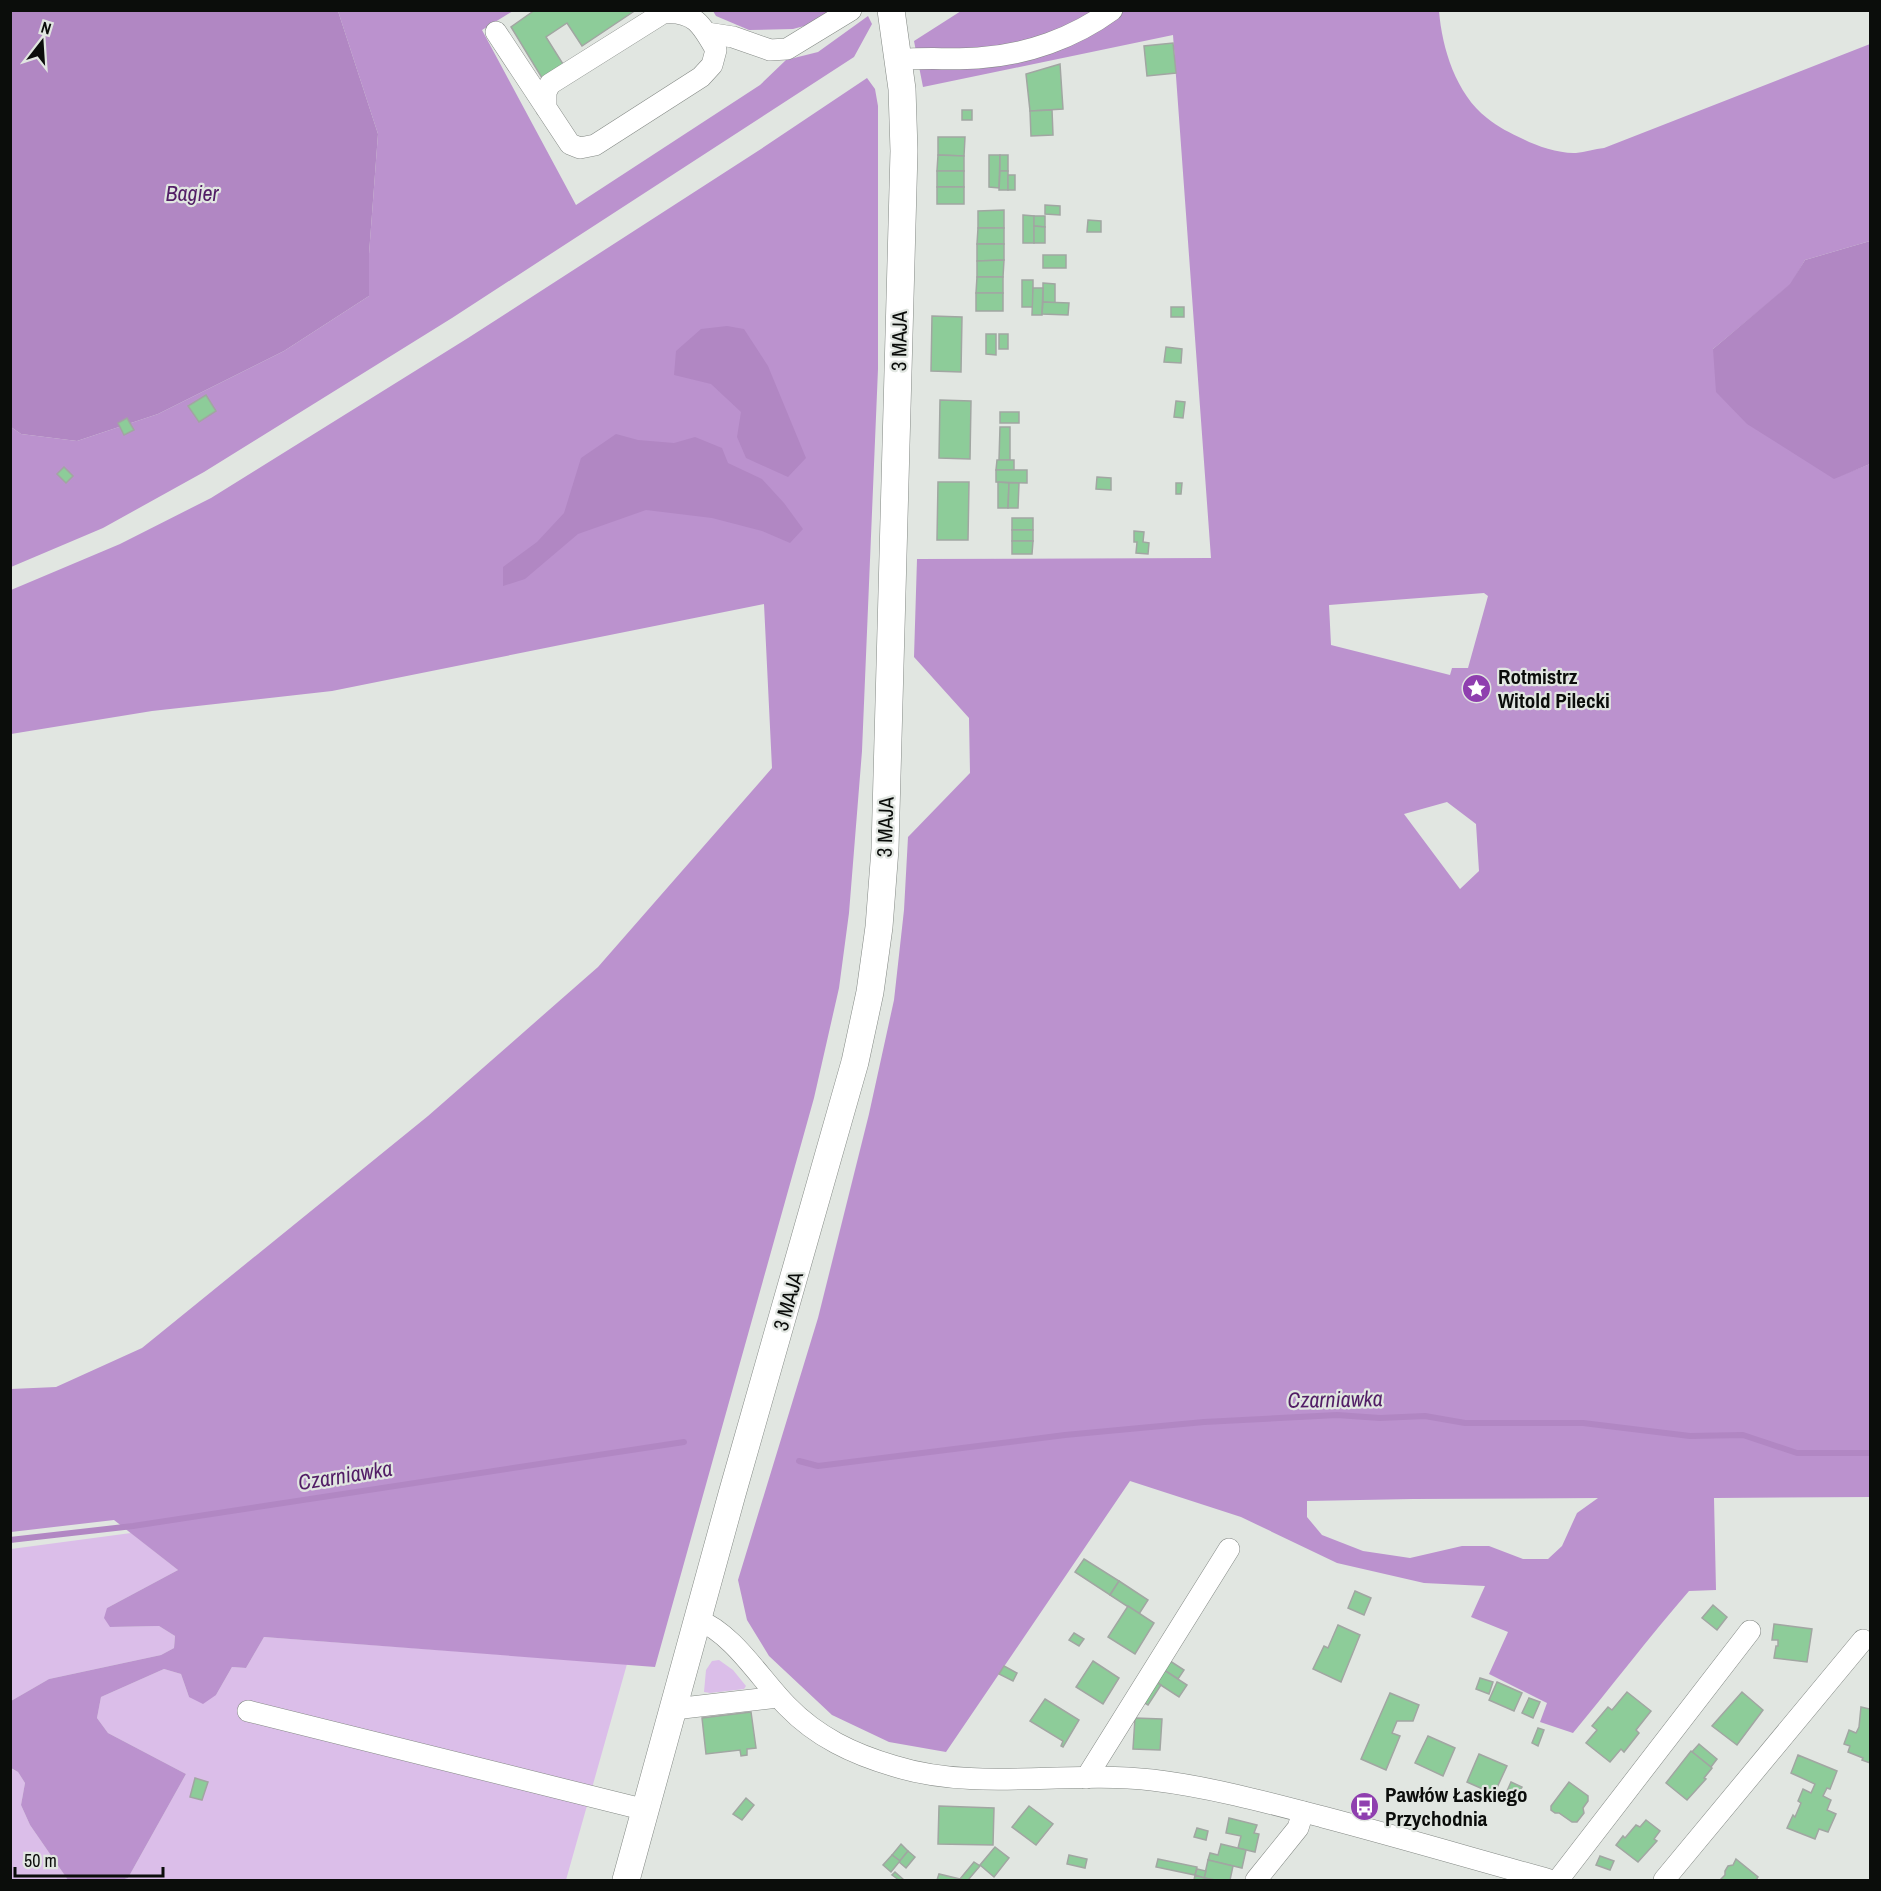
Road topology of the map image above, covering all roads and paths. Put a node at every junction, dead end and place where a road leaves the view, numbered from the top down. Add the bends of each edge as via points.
1 (850, 10) edge
2 (891, 10) edge
3 (1112, 10) edge
4 (689, 13) edge
5 (496, 32) dead end
6 (706, 33) junction
7 (899, 60) junction
8 (546, 108) junction
9 (1229, 1549) dead end
10 (698, 1620) junction
11 (1750, 1631) dead end
12 (1863, 1640) dead end
13 (778, 1697) junction
14 (674, 1708) junction
15 (248, 1712) dead end
16 (1086, 1778) junction
17 (646, 1810) junction
18 (1303, 1812) junction
19 (626, 1881) edge
20 (1256, 1881) edge
21 (1550, 1881) edge
22 (1558, 1881) edge
23 (1664, 1881) edge

1 - 6 street via 787,49 770,50 733,37
2 - 7 main road, 3 MAJA
3 - 7 street via 1076,33 1030,49 981,58
4 - 6 street
4 - 8 street via 663,13 550,84
5 - 8 street
6 - 8 street via 716,50 712,64 701,77 595,145 580,148 570,144
7 - 10 main road, 3 MAJA via 903,163 889,739 879,927 870,992 848,1092
9 - 16 street
10 - 13 street via 716,1629
10 - 14 main road, 3 MAJA
11 - 22 street
12 - 23 street
13 - 14 street
13 - 16 street via 823,1737 867,1757 915,1772 966,1778
14 - 17 main road, 3 MAJA
15 - 17 street
16 - 18 street via 1188,1784
17 - 19 main road, 3 MAJA
18 - 20 street via 1298,1828
18 - 21 street

